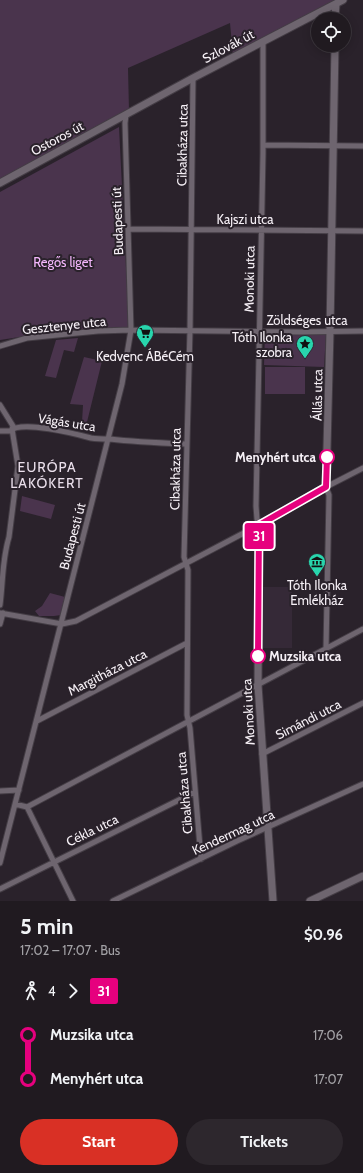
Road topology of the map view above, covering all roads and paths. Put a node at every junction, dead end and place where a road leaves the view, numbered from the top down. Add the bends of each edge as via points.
1 (343, 0) edge
2 (336, 4) junction
3 (335, 12) edge
4 (263, 41) junction
5 (335, 52) edge
6 (193, 78) junction
7 (126, 115) junction
8 (264, 145) junction
9 (332, 146) junction
10 (363, 146) edge
11 (0, 183) edge
12 (128, 229) junction
13 (192, 230) junction
14 (262, 230) junction
15 (332, 231) junction
16 (363, 231) edge
17 (131, 330) junction
18 (190, 330) junction
19 (260, 331) junction
20 (330, 331) junction
21 (363, 331) edge
22 (0, 346) edge
23 (0, 405) edge
24 (12, 429) junction
25 (0, 432) edge
26 (108, 439) junction
27 (186, 444) junction
28 (363, 468) edge
29 (326, 487) junction
30 (259, 525) junction
31 (3, 545) edge
32 (187, 563) junction
33 (0, 605) edge
34 (1, 613) edge
35 (0, 624) edge
36 (62, 624) junction
37 (363, 629) edge
38 (187, 643) junction
39 (326, 648) junction
40 (258, 685) junction
41 (363, 703) edge
42 (37, 720) junction
43 (189, 721) junction
44 (262, 754) junction
45 (363, 784) edge
46 (19, 790) junction
47 (0, 791) edge
48 (195, 792) junction
49 (15, 804) junction
50 (28, 806) junction
51 (268, 828) junction
52 (201, 859) junction
53 (54, 861) junction
54 (0, 863) edge
55 (363, 876) edge
56 (0, 888) edge
57 (73, 901) edge
58 (113, 901) edge
59 (274, 901) edge
60 (310, 901) edge

1 - 2 street, Szlovák út
2 - 3 street
2 - 4 street, Szlovák út
4 - 6 street, Szlovák út
4 - 8 street, Monoki utca
5 - 9 street, Állás utca
6 - 7 street, Szlovák út
6 - 13 street, Cibakháza utca
7 - 11 street, Ostoros út
7 - 12 street, Budapesti út
8 - 9 street
8 - 14 street, Monoki utca
9 - 10 street
9 - 15 street, Állás utca
12 - 13 street, Kajszi utca
12 - 17 street, Budapesti út
13 - 14 street, Kajszi utca
13 - 18 street, Cibakháza utca
14 - 15 street, Kajszi utca
14 - 19 street, Monoki utca
15 - 16 street, Kajszi utca
15 - 20 street, Állás utca
17 - 18 street, Zöldséges utca
17 - 22 street, Gesztenye utca via 28,338
17 - 26 street, Budapesti út via 122,384
18 - 19 street, Zöldséges utca
18 - 27 street, Cibakháza utca
19 - 20 street, Zöldséges utca
19 - 30 street, Monoki utca via 256,506
20 - 21 street, Zöldséges utca
20 - 29 street, Állás utca
23 - 24 street via 13,426
24 - 25 street, Vágás utca via 10,432
24 - 26 street, Vágás utca via 48,429
24 - 31 street via 17,454 17,478 9,537
26 - 27 street, Vágás utca
26 - 36 street, Budapesti út
27 - 32 street, Cibakháza utca via 184,557
28 - 29 street
29 - 30 street
29 - 39 street, Állás utca via 329,495
30 - 32 street
30 - 40 street, Monoki utca
31 - 33 street
32 - 36 street via 76,621
32 - 38 street, Cibakháza utca
34 - 35 street
34 - 36 street
36 - 42 street, Budapesti út
37 - 39 street
38 - 42 street, Margitháza utca
38 - 43 street, Cibakháza utca via 186,716
39 - 40 street
40 - 43 street
40 - 44 street, Monoki utca
41 - 44 street, Simándi utca
42 - 46 street, Budapesti út
43 - 48 street, Cibakháza utca
43 - 50 street
44 - 51 street, Monoki utca
45 - 51 street, Kendermag utca
46 - 47 street
46 - 49 street, Budapesti út
48 - 52 street, Cibakháza utca
48 - 53 street, Cékla utca
49 - 50 street
49 - 54 street, Budapesti út
50 - 53 street
51 - 52 street, Kendermag utca
51 - 59 street, Monoki utca
52 - 58 street, Kendermag utca
53 - 56 street, Cékla utca
53 - 57 street
55 - 60 street

